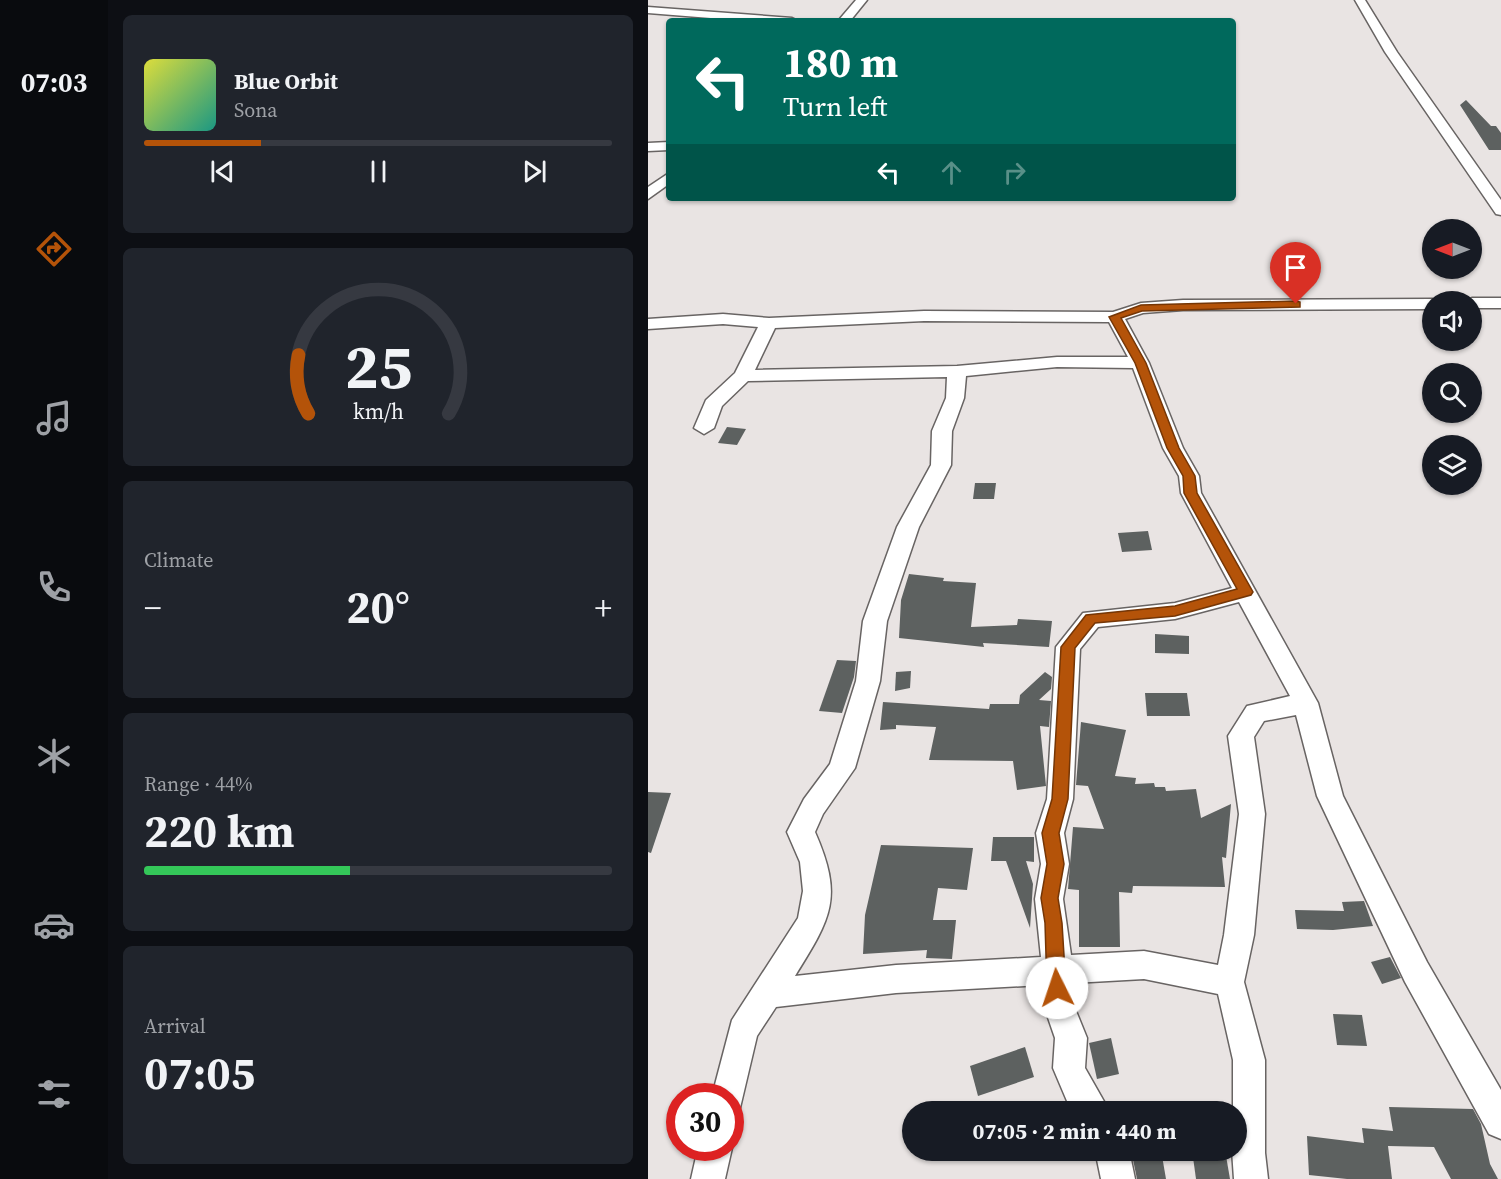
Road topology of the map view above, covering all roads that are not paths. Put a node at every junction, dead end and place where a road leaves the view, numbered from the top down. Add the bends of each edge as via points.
1 (671, 0) edge
2 (862, 0) edge
3 (1360, 0) edge
4 (654, 9) edge
5 (758, 18) edge
6 (847, 18) edge
7 (666, 146) edge
8 (648, 147) edge
9 (666, 180) edge
10 (648, 195) edge
11 (1501, 211) edge
12 (1422, 303) edge
13 (1482, 303) edge
14 (1501, 303) edge
15 (1115, 317) junction
16 (769, 323) junction
17 (648, 324) edge
18 (1140, 363) junction
19 (957, 371) junction
20 (742, 375) junction
21 (704, 428) dead end
22 (1246, 592) junction
23 (1306, 703) junction
24 (1055, 970) junction
25 (1228, 982) junction
26 (769, 993) junction
27 (731, 1083) edge
28 (1086, 1101) edge
29 (1501, 1122) edge
30 (712, 1161) edge
31 (1114, 1161) edge
32 (708, 1179) edge
33 (1118, 1179) edge
34 (1251, 1179) edge

1 - 4 street
2 - 6 street
3 - 11 street via 1391,52
4 - 5 street
7 - 8 street
9 - 10 street
12 - 15 street via 1183,305 1141,308
13 - 14 street
15 - 16 street via 924,315
15 - 18 street
16 - 17 street via 723,319
16 - 20 street
18 - 19 street via 1057,362
18 - 22 street via 1173,448 1189,476 1191,493
19 - 20 street
19 - 26 street via 955,398 942,431 941,465 908,527 875,621 868,681 842,768 813,807 801,832 814,862 818,891 812,922
20 - 21 street via 713,404
22 - 23 street
22 - 24 street via 1175,611 1091,619 1068,647 1060,799 1050,833 1055,864 1049,898
23 - 25 street via 1256,713 1241,736 1252,814 1239,935
23 - 29 street via 1330,796 1416,972
24 - 25 street via 1144,965
24 - 26 street via 896,978
24 - 28 street via 1059,1006 1071,1038 1069,1068
25 - 34 street via 1248,1052
26 - 27 street via 743,1031
30 - 32 street
31 - 33 street

